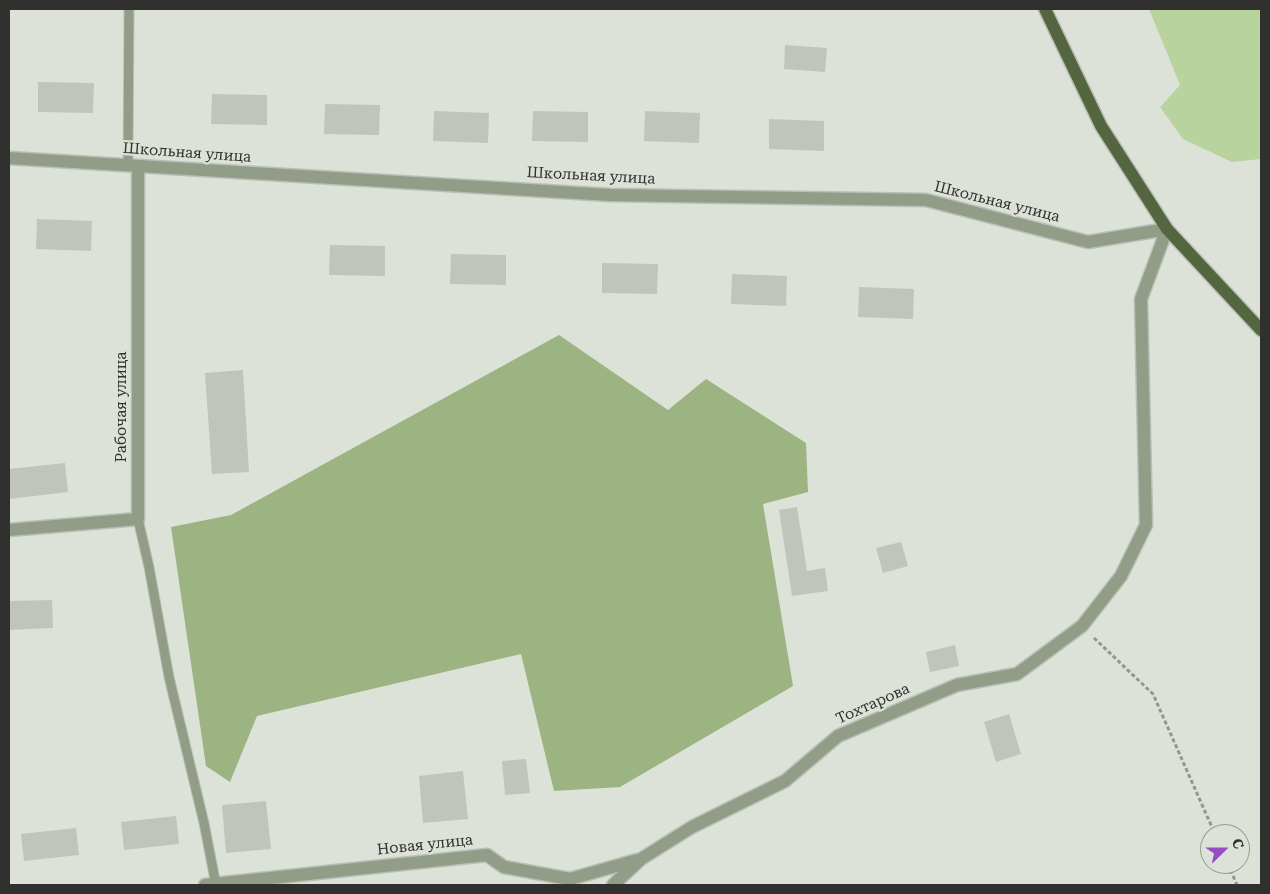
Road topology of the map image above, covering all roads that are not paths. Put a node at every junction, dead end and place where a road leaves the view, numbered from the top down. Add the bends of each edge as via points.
1 (129, 9) edge
2 (1045, 9) edge
3 (9, 158) edge
4 (133, 166) junction
5 (1167, 229) junction
6 (1261, 330) edge
7 (138, 519) junction
8 (9, 530) edge
9 (641, 859) junction
10 (210, 885) edge
11 (613, 885) edge

1 - 4 lane
2 - 5 main road via 1101,126
3 - 4 street, Школьная улица
4 - 5 street, Школьная улица via 610,195 926,200 1088,242
4 - 7 street, Рабочая улица
5 - 6 main road
5 - 9 street, Тохтарова via 1141,299 1146,525 1121,576 1082,626 1017,674 957,685 838,736 786,781 692,827
7 - 8 street
7 - 10 lane via 169,677 204,822
9 - 10 street, Новая улица via 570,879 504,867 487,855
9 - 11 street, Тохтарова

